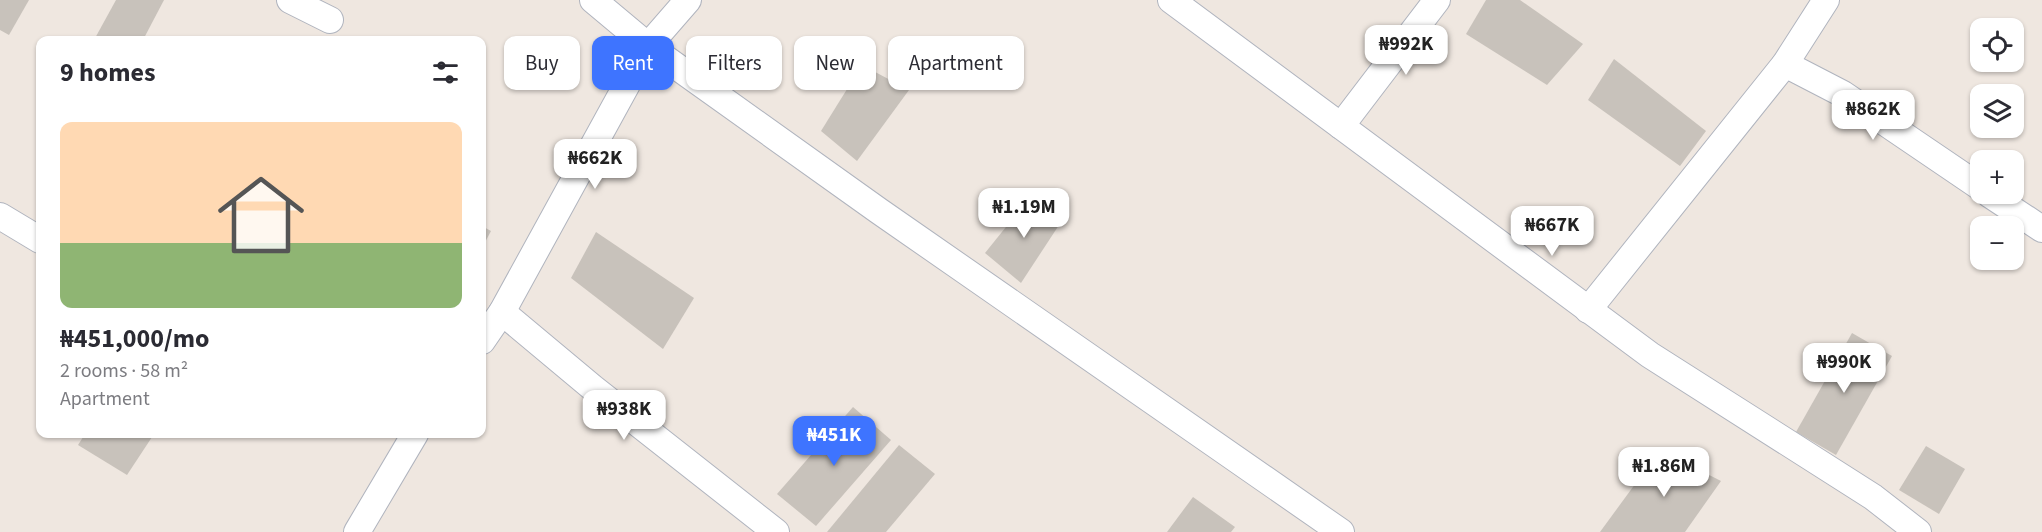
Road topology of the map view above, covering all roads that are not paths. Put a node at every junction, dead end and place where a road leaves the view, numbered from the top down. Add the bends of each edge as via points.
1 (290, 0) edge
2 (593, 0) edge
3 (688, 0) edge
4 (1171, 0) edge
5 (1437, 0) edge
6 (1826, 0) edge
7 (330, 20) dead end
8 (636, 36) edge
9 (657, 36) edge
10 (1785, 64) junction
11 (674, 65) edge
12 (624, 90) edge
13 (1341, 126) junction
14 (1970, 180) edge
15 (2004, 204) edge
16 (0, 216) edge
17 (2042, 229) edge
18 (36, 238) edge
19 (1588, 310) junction
20 (502, 312) junction
21 (486, 335) edge
22 (413, 438) edge
23 (357, 532) edge
24 (776, 532) edge
25 (1341, 532) edge
26 (1917, 532) edge

1 - 7 street
2 - 8 street
3 - 9 street
4 - 13 street
5 - 13 street
6 - 10 street
10 - 14 street via 1843,94
10 - 19 street
11 - 25 street
12 - 20 street
13 - 19 street
15 - 17 street
16 - 18 street
19 - 26 street via 1650,356 1873,497
20 - 21 street
20 - 24 street
22 - 23 street

